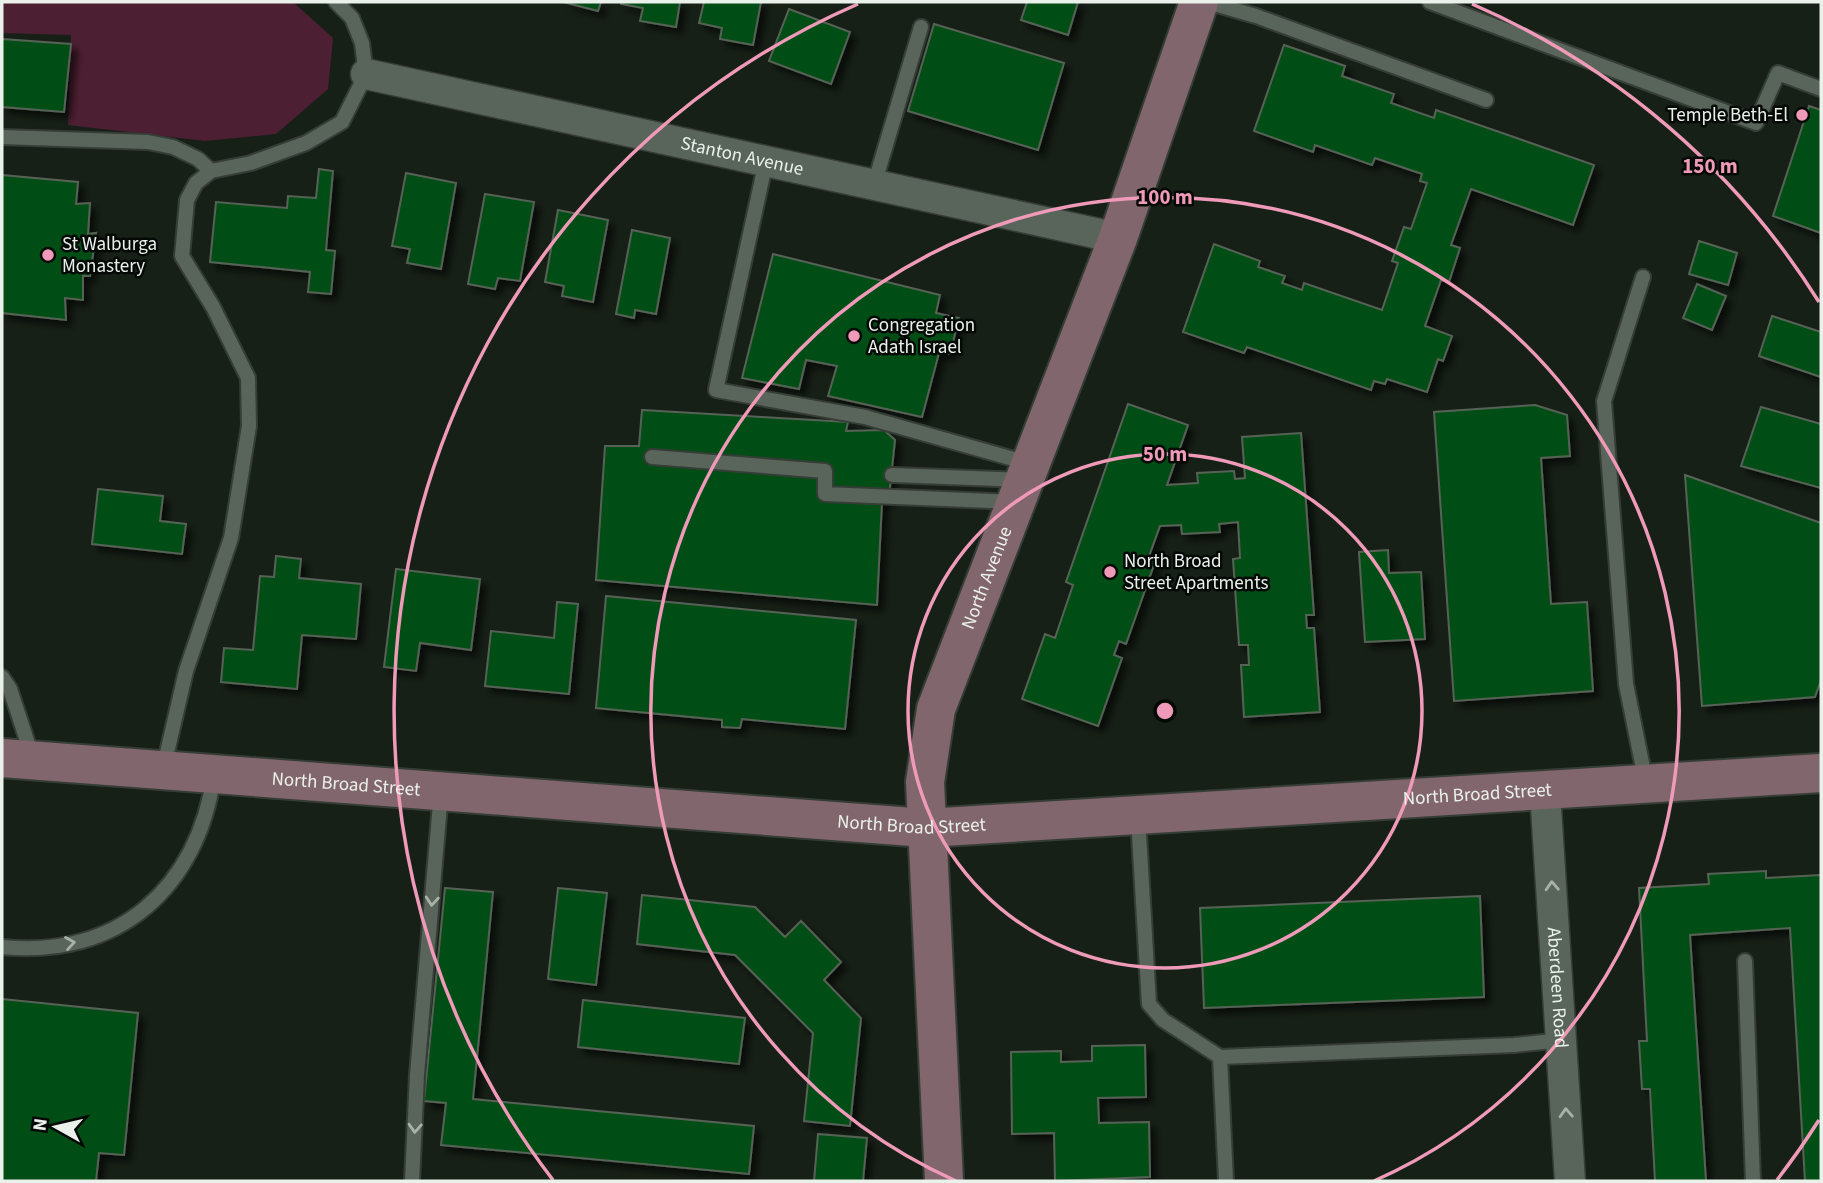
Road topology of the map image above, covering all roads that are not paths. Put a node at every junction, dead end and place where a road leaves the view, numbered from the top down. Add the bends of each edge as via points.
1 (336, 2) edge
2 (1199, 2) edge
3 (1207, 2) edge
4 (1430, 2) edge
5 (921, 27) dead end
6 (366, 74) junction
7 (1821, 89) edge
8 (1486, 100) dead end
9 (2, 137) edge
10 (766, 161) junction
11 (211, 171) junction
12 (874, 185) junction
13 (1118, 238) junction
14 (1643, 277) dead end
15 (652, 457) dead end
16 (892, 475) dead end
17 (1024, 482) junction
18 (2, 677) edge
19 (18, 759) edge
20 (163, 771) junction
21 (1821, 774) edge
22 (214, 775) junction
23 (1647, 785) junction
24 (441, 792) junction
25 (1545, 792) junction
26 (1138, 816) junction
27 (926, 828) junction
28 (2, 947) edge
29 (1745, 961) dead end
30 (1562, 1040) junction
31 (1220, 1057) junction
32 (412, 1181) edge
33 (944, 1181) edge
34 (1226, 1181) edge
35 (1570, 1181) edge
36 (1753, 1181) edge

1 - 6 lane via 352,18 362,43
2 - 13 main road, North Avenue
3 - 8 lane
4 - 7 lane via 1756,124 1778,73
5 - 12 lane
6 - 10 street, Stanton Avenue
6 - 11 lane via 342,122 306,143 251,163
9 - 11 lane via 148,142 173,147
10 - 12 street, Stanton Avenue
10 - 17 lane via 716,390 865,417
11 - 20 lane via 196,183 187,201 183,256 248,378 249,426 231,538 186,671
12 - 13 street, Stanton Avenue
13 - 17 main road, North Avenue
14 - 23 lane via 1604,401 1626,684
15 - 17 lane via 825,471 825,494
16 - 17 lane
17 - 27 main road, North Avenue via 936,709 925,782
18 - 19 lane via 10,689
19 - 20 main road, North Broad Street
20 - 22 main road, North Broad Street
21 - 23 main road, North Broad Street
22 - 24 main road, North Broad Street
28 -> 22 lane via 37,948 83,941 156,902 180,873 199,837
23 - 25 main road, North Broad Street
24 - 27 main road, North Broad Street
24 -> 32 lane
25 - 26 main road, North Broad Street
30 -> 25 street, Aberdeen Road
26 - 27 main road, North Broad Street
26 - 31 lane via 1149,1004 1163,1020
27 - 33 main road, North Avenue
29 - 36 lane
30 - 31 lane
35 -> 30 street, Aberdeen Road
31 - 34 lane

